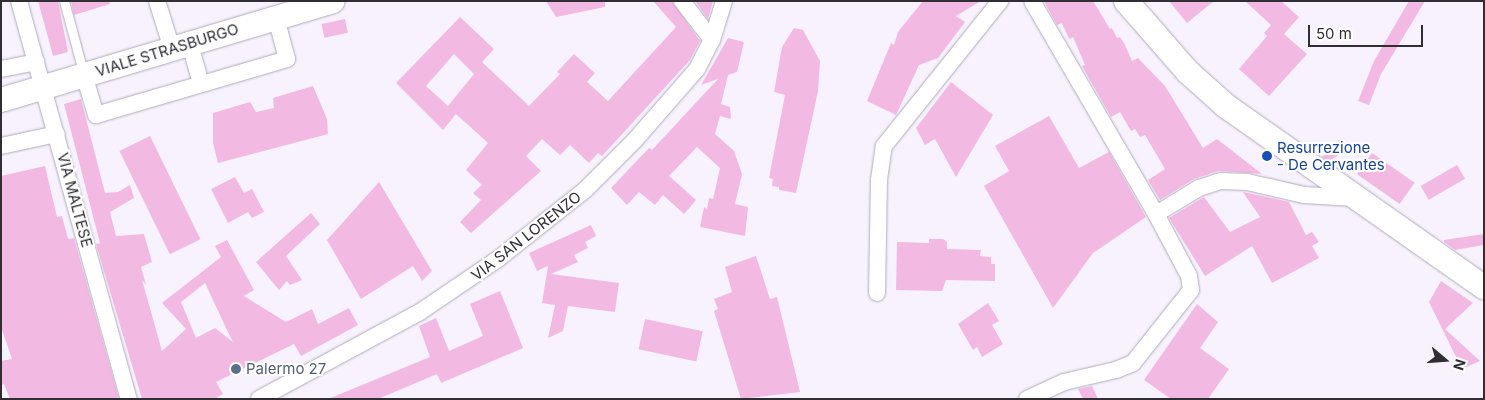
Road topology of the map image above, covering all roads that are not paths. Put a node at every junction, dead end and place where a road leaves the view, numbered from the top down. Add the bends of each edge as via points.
1 (19, 1) edge
2 (64, 1) edge
3 (157, 1) edge
4 (333, 1) edge
5 (682, 1) edge
6 (724, 1) edge
7 (1000, 1) edge
8 (1032, 1) edge
9 (1126, 1) edge
10 (276, 18) junction
11 (712, 40) junction
12 (181, 47) junction
13 (36, 62) junction
14 (1, 69) edge
15 (84, 75) junction
16 (201, 84) junction
17 (43, 87) junction
18 (1, 100) edge
19 (57, 134) junction
20 (1, 146) edge
21 (1355, 198) junction
22 (1156, 214) junction
23 (1484, 287) edge
24 (877, 293) dead end
25 (129, 399) edge
26 (259, 399) edge
27 (1027, 399) edge

1 - 13 street, VIA MALTESE
2 - 15 lane
3 - 12 street
4 - 10 street, VIALE STRASBURGO
5 - 11 street
6 - 11 street, VIA SAN LORENZO
7 - 24 street via 884,146 879,180
8 - 22 street
9 - 21 street via 1188,72 1226,106
10 - 12 street, VIALE STRASBURGO
10 - 16 street via 287,60
11 - 26 street, VIA SAN LORENZO via 696,69 635,140 585,190 532,234 420,312
12 - 15 street, VIALE STRASBURGO
12 - 16 street
13 - 14 street
13 - 17 street, VIA MALTESE
15 - 16 street via 96,115
15 - 17 street, VIALE STRASBURGO
17 - 18 street, VIALE STRASBURGO
17 - 19 street, VIA MALTESE
19 - 20 street
19 - 25 street, VIA MALTESE
21 - 22 street via 1304,195 1247,182 1221,181 1199,188
21 - 23 street
22 - 27 street via 1190,276 1191,290 1186,299 1133,363 1064,382

